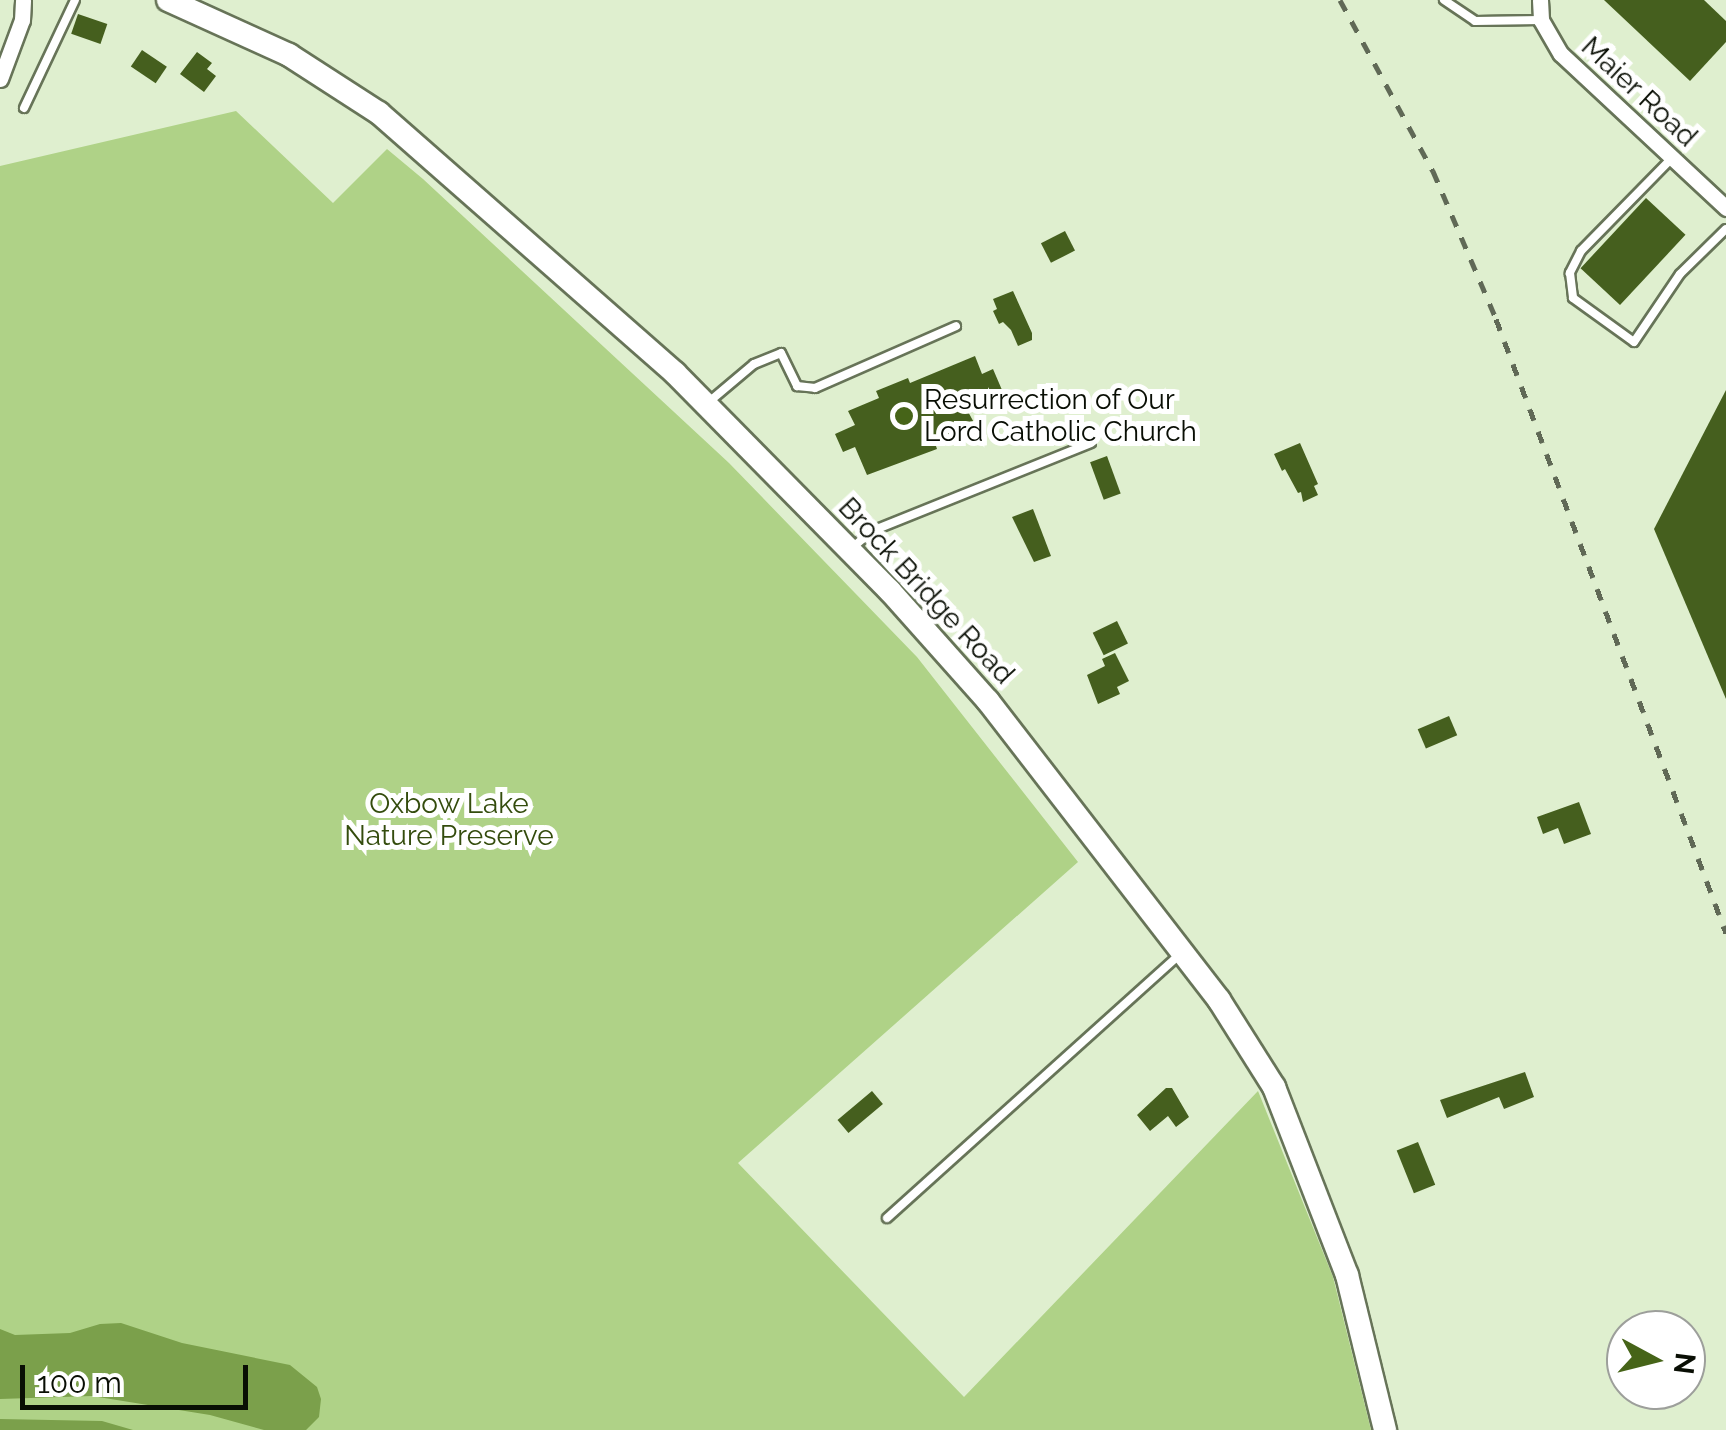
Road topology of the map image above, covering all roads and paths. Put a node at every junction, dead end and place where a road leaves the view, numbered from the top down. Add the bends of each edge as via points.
1 (23, 0) edge
2 (75, 0) edge
3 (1444, 0) edge
4 (1540, 0) edge
5 (179, 2) edge
6 (1541, 20) junction
7 (0, 79) edge
8 (24, 108) dead end
9 (1672, 158) junction
10 (1726, 208) edge
11 (1726, 229) edge
12 (956, 326) dead end
13 (707, 404) junction
14 (1091, 443) dead end
15 (850, 550) junction
16 (1182, 952) junction
17 (887, 1218) dead end
18 (1385, 1430) edge

1 - 7 street
2 - 8 lane
3 - 6 lane via 1475,21
4 - 6 street
5 - 13 street, Brock Bridge Road via 289,56 379,114
6 - 9 street, Maier Road via 1561,54
9 - 10 street, Maier Road
9 - 11 lane via 1580,251 1570,273 1574,298 1634,342 1680,274
12 - 13 lane via 815,388 797,386 781,353 754,364
13 - 15 street, Brock Bridge Road
14 - 15 lane via 872,531
15 - 16 street, Brock Bridge Road via 988,701
16 - 17 lane
16 - 18 street, Brock Bridge Road via 1249,1045 1297,1139 1347,1275

